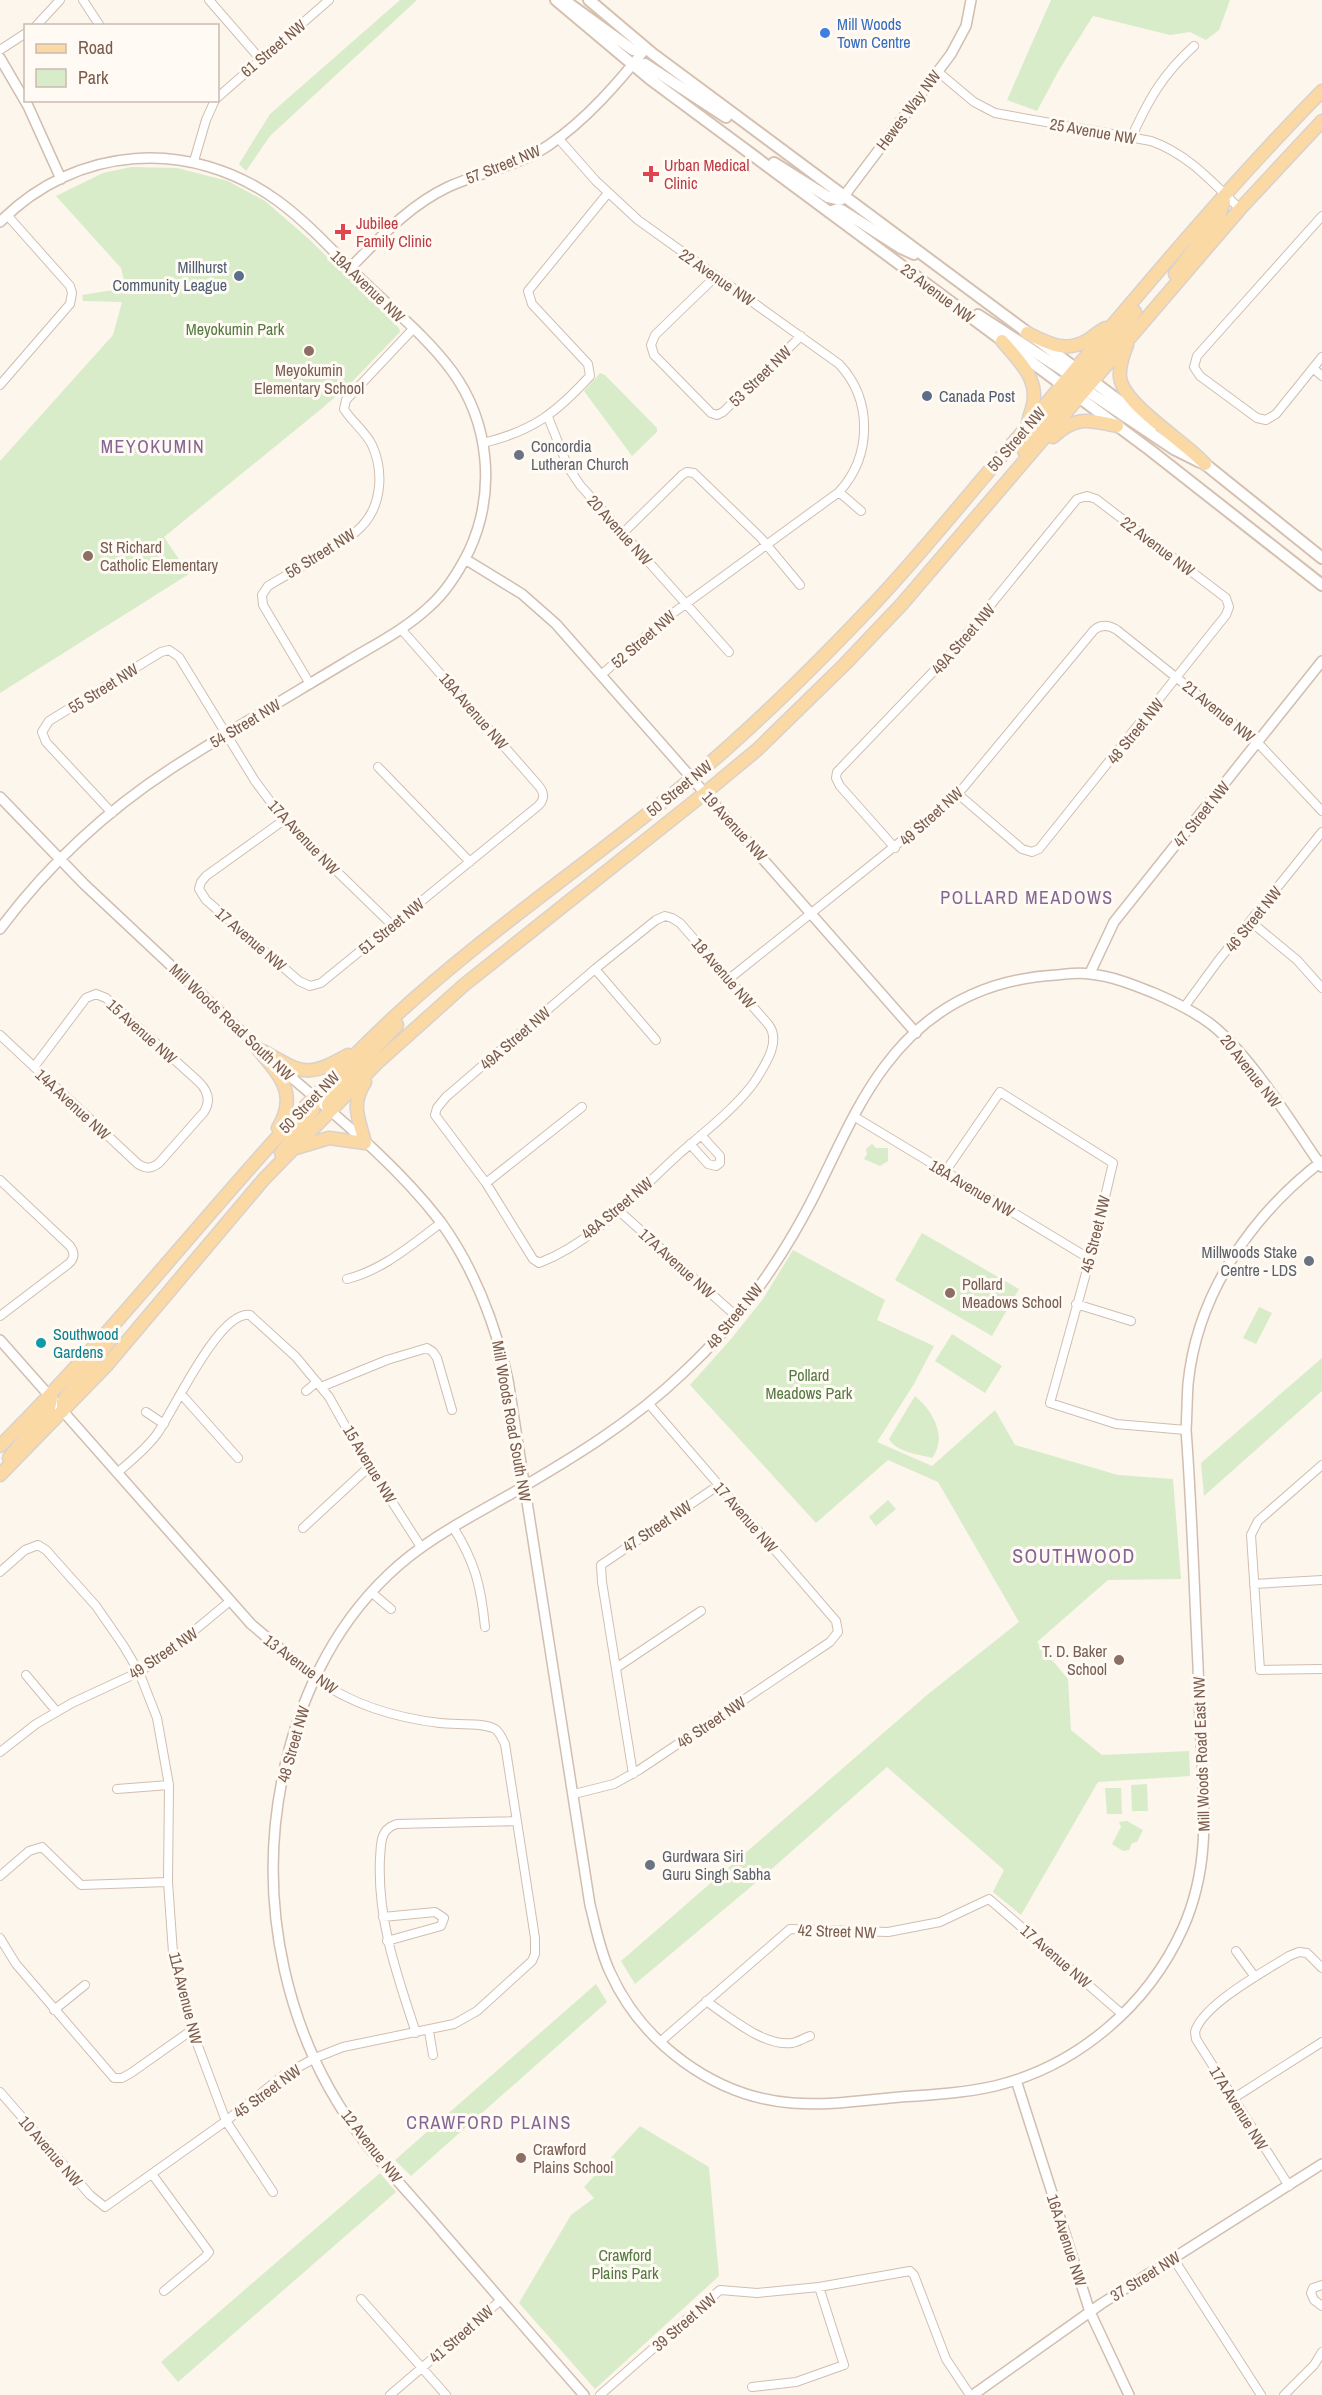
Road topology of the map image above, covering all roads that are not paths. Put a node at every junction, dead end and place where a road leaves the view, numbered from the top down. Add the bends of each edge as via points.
1 (60, 0) edge
2 (83, 0) edge
3 (209, 0) edge
4 (329, 0) edge
5 (556, 0) edge
6 (563, 0) edge
7 (589, 0) edge
8 (971, 0) edge
9 (38, 24) edge
10 (99, 24) edge
11 (24, 34) edge
12 (1194, 46) dead end
13 (646, 48) junction
14 (0, 50) edge
15 (0, 58) edge
16 (261, 60) junction
17 (633, 65) junction
18 (937, 71) junction
19 (1322, 92) edge
20 (219, 96) edge
21 (24, 99) edge
22 (25, 102) edge
23 (215, 102) edge
24 (1322, 121) edge
25 (759, 133) junction
26 (558, 138) junction
27 (1131, 138) junction
28 (742, 147) junction
29 (194, 161) junction
30 (61, 179) junction
31 (608, 193) junction
32 (1226, 195) junction
33 (844, 197) junction
34 (1240, 209) junction
35 (829, 212) junction
36 (7, 215) junction
37 (1322, 216) edge
38 (0, 222) edge
39 (932, 262) junction
40 (1167, 262) junction
41 (350, 268) junction
42 (715, 277) junction
43 (948, 300) junction
44 (1155, 308) junction
45 (1115, 323) junction
46 (412, 329) junction
47 (1027, 333) junction
48 (801, 336) junction
49 (1130, 338) junction
50 (1002, 341) junction
51 (1322, 357) edge
52 (1313, 368) junction
53 (1322, 376) edge
54 (1077, 384) junction
55 (0, 385) edge
56 (548, 417) junction
57 (864, 420) joint
58 (1117, 426) junction
59 (1027, 427) junction
60 (483, 443) junction
61 (1031, 454) junction
62 (1205, 465) junction
63 (839, 492) junction
64 (995, 495) junction
65 (1082, 497) joint
66 (861, 512) dead end
67 (481, 518) joint
68 (623, 533) junction
69 (766, 546) junction
70 (1322, 558) edge
71 (465, 559) junction
72 (800, 585) dead end
73 (1322, 585) edge
74 (686, 603) junction
75 (1229, 603) joint
76 (1104, 625) joint
77 (401, 628) junction
78 (169, 650) joint
79 (729, 652) dead end
80 (1322, 661) edge
81 (601, 675) junction
82 (1177, 678) junction
83 (310, 684) junction
84 (226, 734) junction
85 (1258, 743) junction
86 (378, 766) dead end
87 (692, 778) junction
88 (705, 793) junction
89 (958, 794) junction
90 (544, 796) joint
91 (0, 797) edge
92 (1322, 811) edge
93 (112, 813) junction
94 (284, 820) junction
95 (1322, 832) edge
96 (895, 848) junction
97 (60, 860) junction
98 (470, 862) junction
99 (812, 913) junction
100 (669, 917) joint
101 (1251, 922) junction
102 (392, 925) junction
103 (0, 929) edge
104 (595, 969) junction
105 (1090, 974) junction
106 (1022, 978) joint
107 (729, 979) junction
108 (310, 986) joint
109 (1322, 988) edge
110 (412, 1001) junction
111 (1185, 1006) junction
112 (916, 1032) junction
113 (0, 1035) edge
114 (774, 1035) joint
115 (656, 1040) dead end
116 (364, 1045) junction
117 (257, 1047) junction
118 (377, 1063) junction
119 (34, 1067) junction
120 (314, 1097) junction
121 (582, 1107) dead end
122 (329, 1111) junction
123 (855, 1117) junction
124 (701, 1135) junction
125 (365, 1143) junction
126 (690, 1144) junction
127 (291, 1150) junction
128 (252, 1163) junction
129 (1321, 1164) edge
130 (149, 1168) joint
131 (945, 1172) junction
132 (264, 1179) junction
133 (0, 1180) edge
134 (486, 1183) junction
135 (618, 1209) junction
136 (441, 1223) junction
137 (1090, 1259) junction
138 (347, 1279) dead end
139 (132, 1302) junction
140 (1076, 1304) junction
141 (0, 1316) edge
142 (736, 1316) junction
143 (1131, 1321) dead end
144 (0, 1340) edge
145 (319, 1384) junction
146 (306, 1391) dead end
147 (181, 1394) junction
148 (50, 1396) junction
149 (649, 1404) junction
150 (452, 1410) dead end
151 (63, 1412) junction
152 (146, 1412) dead end
153 (164, 1424) junction
154 (1186, 1430) junction
155 (0, 1446) edge
156 (238, 1458) dead end
157 (1322, 1465) edge
158 (370, 1466) junction
159 (0, 1473) edge
160 (117, 1473) junction
161 (719, 1485) junction
162 (525, 1486) junction
163 (303, 1527) dead end
164 (453, 1527) junction
165 (421, 1547) junction
166 (0, 1572) edge
167 (1322, 1580) edge
168 (1254, 1584) junction
169 (371, 1592) junction
170 (230, 1601) junction
171 (391, 1610) dead end
172 (701, 1611) dead end
173 (485, 1627) dead end
174 (838, 1632) joint
175 (616, 1668) junction
176 (1322, 1670) edge
177 (139, 1672) junction
178 (26, 1675) dead end
179 (315, 1678) junction
180 (57, 1712) junction
181 (0, 1752) edge
182 (633, 1774) junction
183 (169, 1785) junction
184 (117, 1789) dead end
185 (574, 1794) junction
186 (516, 1821) junction
187 (273, 1842) joint
188 (0, 1876) edge
189 (168, 1882) junction
190 (989, 1899) joint
191 (383, 1917) junction
192 (0, 1938) edge
193 (387, 1941) junction
194 (1236, 1951) dead end
195 (534, 1958) joint
196 (1322, 1968) edge
197 (1255, 1977) junction
198 (85, 1985) dead end
199 (706, 2001) junction
200 (54, 2010) junction
201 (1122, 2014) junction
202 (192, 2030) junction
203 (429, 2031) junction
204 (416, 2033) junction
205 (810, 2036) dead end
206 (660, 2042) junction
207 (1322, 2042) edge
208 (433, 2055) dead end
209 (315, 2058) junction
210 (1016, 2080) junction
211 (0, 2092) edge
212 (1234, 2098) junction
213 (226, 2121) junction
214 (1322, 2164) edge
215 (152, 2174) junction
216 (1289, 2186) junction
217 (273, 2192) dead end
218 (105, 2206) joint
219 (1173, 2258) junction
220 (1322, 2285) edge
221 (819, 2287) junction
222 (164, 2291) dead end
223 (361, 2299) dead end
224 (501, 2300) junction
225 (1322, 2306) edge
226 (1090, 2312) junction
227 (1322, 2352) edge
228 (422, 2368) junction
229 (752, 2387) dead end
230 (390, 2395) edge
231 (446, 2395) edge
232 (584, 2395) edge
233 (600, 2395) edge
234 (972, 2395) edge
235 (1129, 2395) edge
236 (1261, 2395) edge
237 (1284, 2395) edge

1 - 9 street
2 - 10 street
3 - 16 street
4 - 16 street, 61 Street NW
5 - 17 main road, 23 Avenue NW
6 - 13 main road via 633,51
7 - 13 main road, 23 Avenue NW
8 - 18 street, Hewes Way NW via 963,33
11 - 14 street
12 - 27 street via 1151,95
13 - 17 street, 57 Street NW
13 - 25 main road, 23 Avenue NW
15 - 21 street
16 - 20 street, 61 Street NW
17 - 25 main road via 645,64
17 - 26 street, 57 Street NW
17 - 28 main road, 23 Avenue NW
18 - 27 street, 25 Avenue NW via 974,102 996,113
18 - 33 street, Hewes Way NW
19 - 32 main road, 50 Street NW
22 - 30 street
23 - 29 street, 61 Street NW
24 - 34 main road, 50 Street NW
25 - 33 main road, 23 Avenue NW
26 - 31 street, 22 Avenue NW
26 - 41 street, 57 Street NW via 524,159 426,199 389,228
27 - 32 street, 25 Avenue NW via 1168,147 1184,156
28 - 33 main road via 828,197
28 - 35 main road, 23 Avenue NW
29 - 30 street, 19A Avenue NW via 138,158 102,163
29 - 41 street, 19A Avenue NW via 237,176 280,202
30 - 36 street, 19A Avenue NW
31 - 42 street, 22 Avenue NW
31 - 56 street via 530,288 532,304 590,370 590,376
32 - 34 street, 25 Avenue NW
32 - 40 main road, 50 Street NW
32 - 44 main road via 1219,216
33 - 35 street, Hewes Way NW
33 - 39 main road, 23 Avenue NW
34 - 44 main road, 50 Street NW
35 - 39 main road via 843,211 901,248
35 - 43 main road, 23 Avenue NW
36 - 38 street, 19A Avenue NW
36 - 55 street via 70,286 71,298 70,304
37 - 52 street via 1197,356 1194,365 1200,376 1257,418 1268,420
39 - 47 main road, 23 Avenue NW
40 - 45 main road, 50 Street NW
40 - 54 main road via 1138,309
41 - 46 street, 19A Avenue NW
42 - 48 street, 22 Avenue NW
42 - 48 street, 53 Street NW via 651,341 654,355 708,411 717,415 723,412
43 - 50 main road, 23 Avenue NW
43 - 54 main road via 969,309
44 - 49 main road, 50 Street NW
45 - 47 main road via 1085,342 1068,347 1053,346
45 - 54 main road, 50 Street NW
46 - 60 street, 19A Avenue NW via 458,380 476,417
46 - 83 street, 56 Street NW via 346,400 344,409 372,445 380,471 377,498 369,514 362,526 341,542 268,586 262,595 263,604
47 - 54 main road, 23 Avenue NW
48 - 57 street, 22 Avenue NW via 844,370 857,392
49 - 54 main road, 50 Street NW
49 - 62 main road via 1120,366 1125,390
50 - 54 main road, 23 Avenue NW
50 - 59 main road via 1033,384 1034,403
51 - 52 street
52 - 53 street
54 - 58 main road, 23 Avenue NW
54 - 59 main road, 50 Street NW
54 - 61 main road, 50 Street NW
54 - 62 main road, 23 Avenue NW
54 - 64 main road
56 - 60 street
56 - 68 street, 20 Avenue NW via 575,479
57 - 63 street, 52 Street NW via 864,440 857,465
58 - 61 main road via 1081,419
58 - 73 main road, 23 Avenue NW
59 - 87 main road, 50 Street NW via 875,603 781,699
60 - 67 street, 19A Avenue NW via 486,485
61 - 64 main road, 50 Street NW
62 - 70 main road, 23 Avenue NW
63 - 66 street
63 - 69 street, 52 Street NW
64 - 88 main road, 50 Street NW via 845,664 758,749
65 - 75 street, 22 Avenue NW via 1096,499
65 - 96 street, 49A Street NW via 953,651 841,766 836,776 840,786
67 - 71 street, 54 Street NW
68 - 69 street via 682,475 691,472
68 - 74 street, 20 Avenue NW
69 - 72 street
69 - 74 street, 52 Street NW
71 - 77 street, 54 Street NW via 439,597
71 - 81 street, 19 Avenue NW via 539,607
74 - 79 street, 52 Street NW
74 - 81 street, 52 Street NW
75 - 82 street, 48 Street NW via 1226,615
76 - 82 street, 21 Avenue NW via 1117,630
76 - 89 street, 49 Street NW via 1094,630
77 - 83 street, 54 Street NW
77 - 90 street, 18A Avenue NW
78 - 84 street, 17A Avenue NW via 179,657
78 - 93 street, 55 Street NW via 49,721 42,732 46,742
80 - 85 street, 47 Street NW
81 - 87 street, 19 Avenue NW
82 - 85 street, 21 Avenue NW
82 - 89 street, 48 Street NW via 1042,847 1032,852 1022,849
83 - 84 street, 54 Street NW
84 - 93 street, 54 Street NW via 158,777
84 - 94 street, 17A Avenue NW
85 - 92 street, 21 Avenue NW
85 - 105 street, 47 Street NW via 1114,922
86 - 98 street
87 - 88 street, 19 Avenue NW
87 - 110 main road, 50 Street NW
88 - 99 street, 19 Avenue NW
88 - 118 main road, 50 Street NW via 464,986
89 - 96 street, 49 Street NW
90 - 98 street, 51 Street NW via 538,806
91 - 97 street, Mill Woods Road South NW
93 - 97 street, 54 Street NW
94 - 102 street, 17A Avenue NW
94 - 108 street, 17 Avenue NW via 206,876 199,886 206,900 299,981
95 - 101 street, 46 Street NW
96 - 99 street, 49 Street NW
97 - 103 street, 54 Street NW
97 - 117 street, Mill Woods Road South NW
98 - 102 street, 51 Street NW
99 - 107 street, 49 Street NW
99 - 112 street, 19 Avenue NW
100 - 104 street, 49A Street NW via 656,920
100 - 107 street, 18 Avenue NW via 680,923
101 - 109 street via 1297,960
101 - 111 street, 46 Street NW
102 - 108 street, 51 Street NW via 321,983
104 - 115 street
104 - 134 street, 49A Street NW via 437,1107 435,1115
105 - 106 street, 20 Avenue NW
105 - 111 street, 20 Avenue NW via 1126,982
106 - 112 street, 48 Street NW via 982,988 944,1008
107 - 114 street, 18 Avenue NW
110 - 116 main road, 50 Street NW
110 - 122 main road via 405,1017 332,1093
111 - 129 street, 20 Avenue NW via 1216,1028 1248,1064
112 - 123 street, 48 Street NW via 882,1070
113 - 119 street, 14A Avenue NW
114 - 124 street, 48A Street NW via 772,1050 756,1080
116 - 117 main road via 327,1067 307,1072
116 - 120 main road, 50 Street NW
117 - 120 street, Mill Woods Road South NW
117 - 128 main road via 281,1077 287,1105 279,1127
118 - 122 main road, 50 Street NW
118 - 125 main road via 356,1104
119 - 130 street, 14A Avenue NW via 138,1164
119 - 130 street, 15 Avenue NW via 83,1001 96,994 106,998 207,1091 204,1112 159,1163
120 - 122 street, Mill Woods Road South NW
120 - 128 main road, 50 Street NW
120 - 132 main road via 313,1110
121 - 134 street
122 - 125 street, Mill Woods Road South NW
122 - 127 main road, 50 Street NW
123 - 131 street, 18A Avenue NW
123 - 142 street, 48 Street NW via 798,1226
124 - 126 street, 48A Street NW
124 - 126 street via 720,1156 717,1166 708,1164
125 - 127 main road via 329,1138
125 - 136 street, Mill Woods Road South NW
126 - 135 street, 48A Street NW
127 - 132 main road, 50 Street NW
128 - 139 main road, 50 Street NW
129 - 154 street, Mill Woods Road East NW via 1269,1208 1239,1247 1217,1286 1192,1363
131 - 137 street, 18A Avenue NW
131 - 137 street, 45 Street NW via 1000,1092 1113,1163
132 - 151 main road, 50 Street NW
133 - 141 street via 74,1254 67,1265
134 - 135 street, 48A Street NW via 537,1262 578,1242
135 - 142 street, 17A Avenue NW
136 - 138 street via 380,1267
136 - 162 street, Mill Woods Road South NW via 474,1279 496,1333 508,1380
137 - 140 street, 45 Street NW
139 - 148 main road, 50 Street NW
139 - 151 main road via 120,1327 68,1394
140 - 143 street
140 - 154 street, 45 Street NW via 1050,1403 1116,1424
142 - 149 street, 48 Street NW via 699,1358
144 - 148 street, 13 Avenue NW
145 - 146 street
145 - 147 street, 15 Avenue NW via 255,1318 244,1314 232,1321 202,1358
145 - 150 street via 408,1352 430,1349
145 - 158 street, 15 Avenue NW
147 - 153 street
147 - 156 street
148 - 151 street, 13 Avenue NW
148 - 155 main road, 50 Street NW
148 - 159 main road via 49,1408
149 - 161 street, 17 Avenue NW
149 - 162 street, 48 Street NW via 604,1438
151 - 159 main road, 50 Street NW
151 - 160 street, 13 Avenue NW
152 - 153 street
153 - 160 street via 150,1443
154 - 201 street, Mill Woods Road East NW via 1206,1812 1204,1835 1197,1887 1183,1928 1163,1965
157 - 168 street via 1258,1521 1251,1535
158 - 163 street
158 - 165 street, 15 Avenue NW
160 - 170 street, 13 Avenue NW
161 - 174 street, 17 Avenue NW via 836,1621
161 - 175 street, 47 Street NW via 601,1565
162 - 164 street, 48 Street NW
162 - 185 street, Mill Woods Road South NW
164 - 165 street, 48 Street NW
164 - 173 street via 478,1576
165 - 169 street, 48 Street NW
166 - 177 street, 11A Avenue NW via 25,1550 38,1545 46,1550 96,1606
167 - 168 street
168 - 176 street via 1260,1670
169 - 171 street
169 - 179 street, 48 Street NW via 342,1630
170 - 177 street, 49 Street NW via 185,1640
170 - 179 street, 13 Avenue NW via 263,1636
172 - 175 street
174 - 182 street, 46 Street NW via 830,1642
175 - 182 street
177 - 180 street, 49 Street NW
177 - 183 street, 11A Avenue NW via 157,1718
178 - 180 street
179 - 186 street, 13 Avenue NW via 386,1712 495,1729 505,1744
179 - 187 street, 48 Street NW via 286,1759
180 - 181 street, 49 Street NW
182 - 185 street, 46 Street NW via 608,1786
183 - 184 street
183 - 189 street, 11A Avenue NW
185 - 206 street, Mill Woods Road South NW via 590,1905 602,1951 626,2001
186 - 191 street via 397,1824 388,1828 381,1841
186 - 195 street, 13 Avenue NW via 535,1938
187 - 209 street, 12 Avenue NW via 273,1893 280,1953
188 - 189 street via 29,1851 42,1847 81,1884
189 - 202 street, 11A Avenue NW via 174,1960
190 - 199 street, 42 Street NW via 940,1922 888,1932 790,1929
190 - 201 street, 17 Avenue NW
191 - 193 street
191 - 193 street via 435,1912 444,1918 441,1926
192 - 200 street
193 - 204 street
194 - 197 street
195 - 203 street, 45 Street NW via 467,2017
196 - 197 street via 1304,1952 1289,1956
197 - 212 street, 17A Avenue NW via 1220,2002 1195,2028 1196,2040
198 - 200 street
199 - 205 street via 756,2035 792,2043
199 - 206 street, 42 Street NW
200 - 202 street via 114,2078 131,2073
201 - 210 street, Mill Woods Road East NW via 1074,2053
202 - 213 street, 11A Avenue NW
203 - 204 street, 45 Street NW
203 - 208 street
204 - 209 street, 45 Street NW via 343,2047
206 - 210 street, Mill Woods Road East NW via 693,2068 722,2084 755,2096 793,2103 954,2092
207 - 212 street
209 - 213 street, 45 Street NW via 284,2075
209 - 224 street, 12 Avenue NW via 364,2141
210 - 226 street, 16A Avenue NW
211 - 218 street, 10 Avenue NW via 90,2196
212 - 216 street, 17A Avenue NW
213 - 215 street, 45 Street NW
213 - 217 street, 11A Avenue NW
214 - 216 street, 37 Street NW
215 - 218 street, 45 Street NW
215 - 222 street via 209,2252
216 - 219 street, 37 Street NW
219 - 226 street, 37 Street NW
219 - 236 street
220 - 225 street via 1313,2288 1311,2294
221 - 229 street via 844,2365 796,2382
221 - 233 street, 39 Street NW via 757,2293 720,2290
221 - 234 street, 39 Street NW via 912,2272 946,2359
223 - 228 street, 41 Street NW
224 - 228 street, 41 Street NW
224 - 232 street, 12 Avenue NW
226 - 234 street, 37 Street NW
226 - 235 street, 16A Avenue NW
227 - 237 street
228 - 230 street, 41 Street NW
228 - 231 street, 41 Street NW

